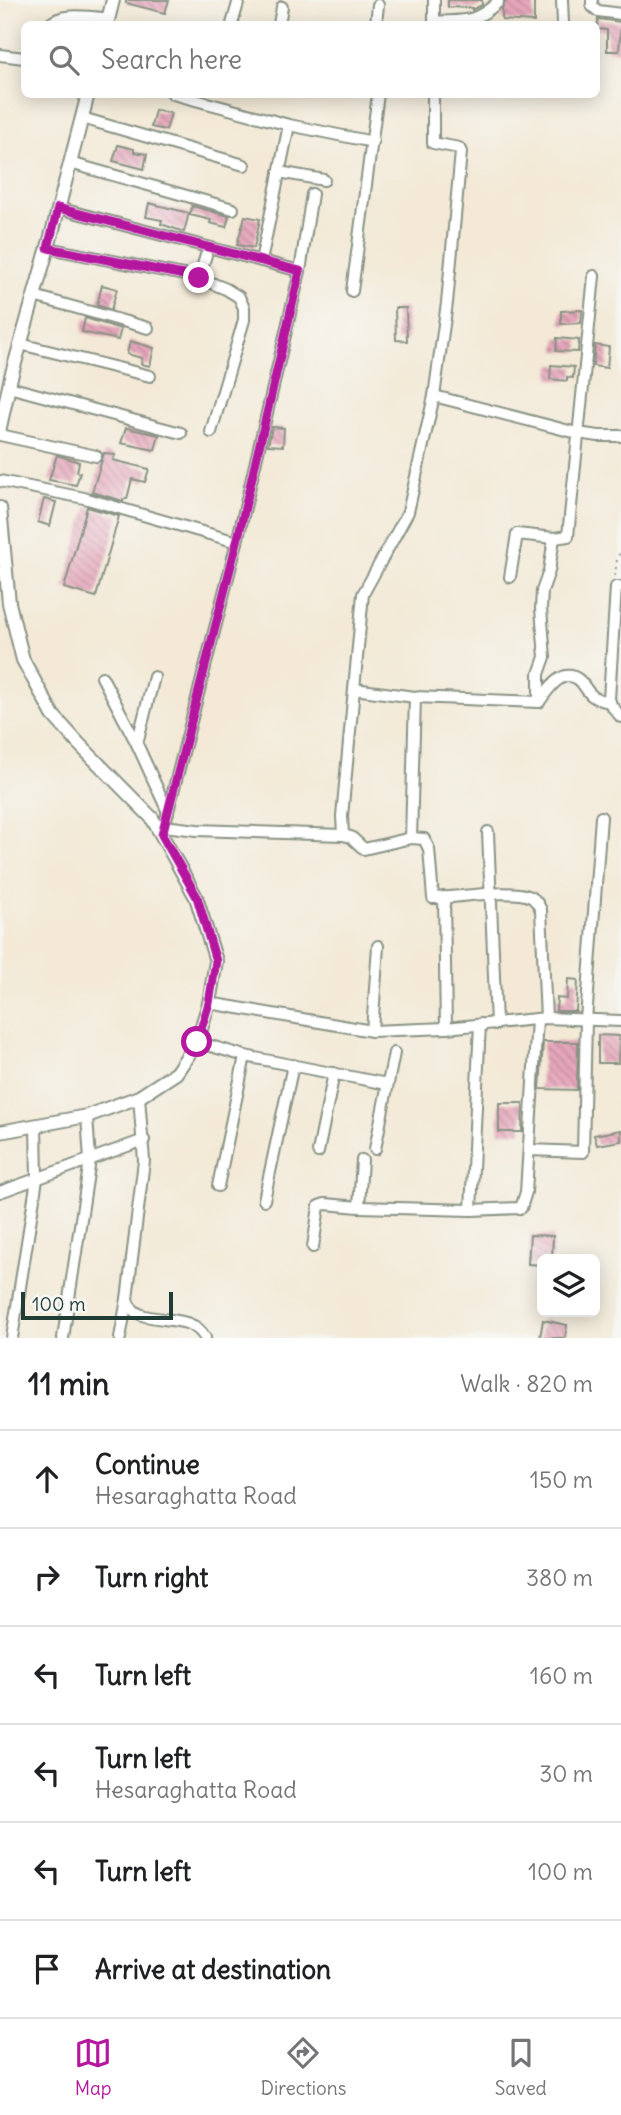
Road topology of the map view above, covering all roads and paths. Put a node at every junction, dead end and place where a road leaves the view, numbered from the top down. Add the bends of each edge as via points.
1 (113, 0) edge
2 (239, 0) edge
3 (435, 0) edge
4 (562, 0) edge
5 (592, 0) edge
6 (498, 2) dead end
7 (378, 5) dead end
8 (282, 7) dead end
9 (621, 14) edge
10 (53, 21) edge
11 (95, 21) edge
12 (109, 21) edge
13 (233, 21) edge
14 (280, 21) edge
15 (376, 21) edge
16 (434, 21) edge
17 (458, 21) edge
18 (563, 21) edge
19 (0, 55) edge
20 (21, 58) edge
21 (87, 98) edge
22 (188, 98) edge
23 (378, 98) edge
24 (433, 98) edge
25 (82, 118) junction
26 (289, 125) junction
27 (373, 142) junction
28 (70, 163) junction
29 (244, 165) dead end
30 (279, 172) junction
31 (324, 180) dead end
32 (312, 194) dead end
33 (58, 208) junction
34 (233, 209) dead end
35 (48, 248) junction
36 (206, 255) dead end
37 (261, 261) junction
38 (300, 271) junction
39 (594, 276) dead end
40 (199, 278) junction
41 (352, 290) dead end
42 (34, 296) junction
43 (148, 328) dead end
44 (20, 344) junction
45 (150, 376) dead end
46 (9, 387) junction
47 (434, 396) junction
48 (0, 427) edge
49 (211, 432) dead end
50 (181, 433) dead end
51 (577, 433) junction
52 (0, 435) edge
53 (621, 436) edge
54 (96, 456) dead end
55 (0, 481) edge
56 (0, 508) edge
57 (554, 538) junction
58 (237, 542) junction
59 (621, 550) edge
60 (509, 577) dead end
61 (619, 587) edge
62 (102, 677) dead end
63 (154, 677) dead end
64 (354, 689) junction
65 (415, 697) junction
66 (539, 702) junction
67 (610, 702) junction
68 (621, 716) edge
69 (137, 744) junction
70 (168, 812) junction
71 (601, 817) dead end
72 (163, 830) junction
73 (488, 832) dead end
74 (343, 835) junction
75 (411, 838) junction
76 (492, 894) junction
77 (443, 897) junction
78 (379, 946) dead end
79 (209, 1003) junction
80 (541, 1019) junction
81 (586, 1020) junction
82 (621, 1021) edge
83 (480, 1024) junction
84 (496, 1024) junction
85 (446, 1028) junction
86 (372, 1031) junction
87 (197, 1042) junction
88 (394, 1053) dead end
89 (245, 1056) junction
90 (293, 1065) junction
91 (334, 1073) junction
92 (387, 1084) junction
93 (139, 1097) junction
94 (87, 1116) junction
95 (36, 1125) junction
96 (0, 1132) edge
97 (144, 1140) junction
98 (375, 1149) dead end
99 (529, 1150) junction
100 (318, 1152) dead end
101 (90, 1160) junction
102 (362, 1160) dead end
103 (37, 1179) junction
104 (218, 1186) dead end
105 (0, 1192) edge
106 (264, 1200) dead end
107 (359, 1207) junction
108 (471, 1210) junction
109 (313, 1247) dead end
110 (127, 1299) junction
111 (12, 1338) edge
112 (62, 1338) edge
113 (120, 1338) edge
114 (205, 1338) edge

1 - 12 main road
2 - 13 street
3 - 16 street
4 - 18 street
5 - 9 street via 598,11
6 - 17 street via 483,16
7 - 15 street
8 - 14 street
10 - 11 street via 66,17
19 - 20 street
21 - 25 main road
22 - 26 street
23 - 27 street
24 - 47 street via 433,142 461,152
25 - 28 main road
25 - 29 street
26 - 27 street
26 - 30 street
27 - 41 street
28 - 33 main road
28 - 34 street
30 - 31 street
30 - 37 street
32 - 38 street
33 - 35 main road
33 - 37 street
35 - 40 street
35 - 42 main road
36 - 40 street
37 - 38 street
38 - 58 street
39 - 51 street
40 - 49 street via 239,297 244,307
42 - 43 street
42 - 44 main road
44 - 45 street
44 - 46 main road
46 - 48 main road
46 - 50 street
47 - 51 street
47 - 64 street via 408,512 363,594
51 - 53 street
51 - 57 street via 568,536
52 - 54 street
55 - 58 street via 84,498
56 - 72 main road via 9,603 23,660 53,715
57 - 60 street via 517,534
57 - 66 street via 542,591 545,657 539,674
58 - 70 street
59 - 61 path via 615,566
61 - 67 street
62 - 69 street
63 - 69 street
64 - 65 street
64 - 74 street
65 - 66 street
65 - 75 street
66 - 67 street via 551,684 570,676 580,680 594,698
67 - 68 street
69 - 70 street
70 - 72 street
71 - 81 street
72 - 74 street
72 - 79 main road via 197,897 216,961
73 - 76 street
74 - 75 street via 364,849
75 - 77 street via 427,842 432,897
76 - 77 street
76 - 80 street via 525,895 534,898 541,910
76 - 84 street
77 - 85 street
78 - 86 street
79 - 86 street
79 - 87 main road
80 - 81 street
80 - 84 street
80 - 99 street
81 - 82 street
81 - 99 street via 583,1152
83 - 84 street
83 - 85 street
83 - 108 street
85 - 86 street
87 - 89 street
87 - 93 main road via 176,1073
88 - 92 street
89 - 90 street
89 - 104 street
90 - 91 street
90 - 106 street
91 - 92 street
91 - 100 street
92 - 98 street
93 - 94 main road
93 - 97 street
94 - 95 main road
94 - 101 street
95 - 96 main road
95 - 103 street
97 - 101 street
97 - 110 street
99 - 108 street via 527,1192 521,1208
101 - 103 street
101 - 112 street
102 - 107 street
103 - 105 street
103 - 111 street
107 - 108 street
107 - 109 street via 319,1206
110 - 113 street
110 - 114 street via 128,1306 147,1317 192,1323

